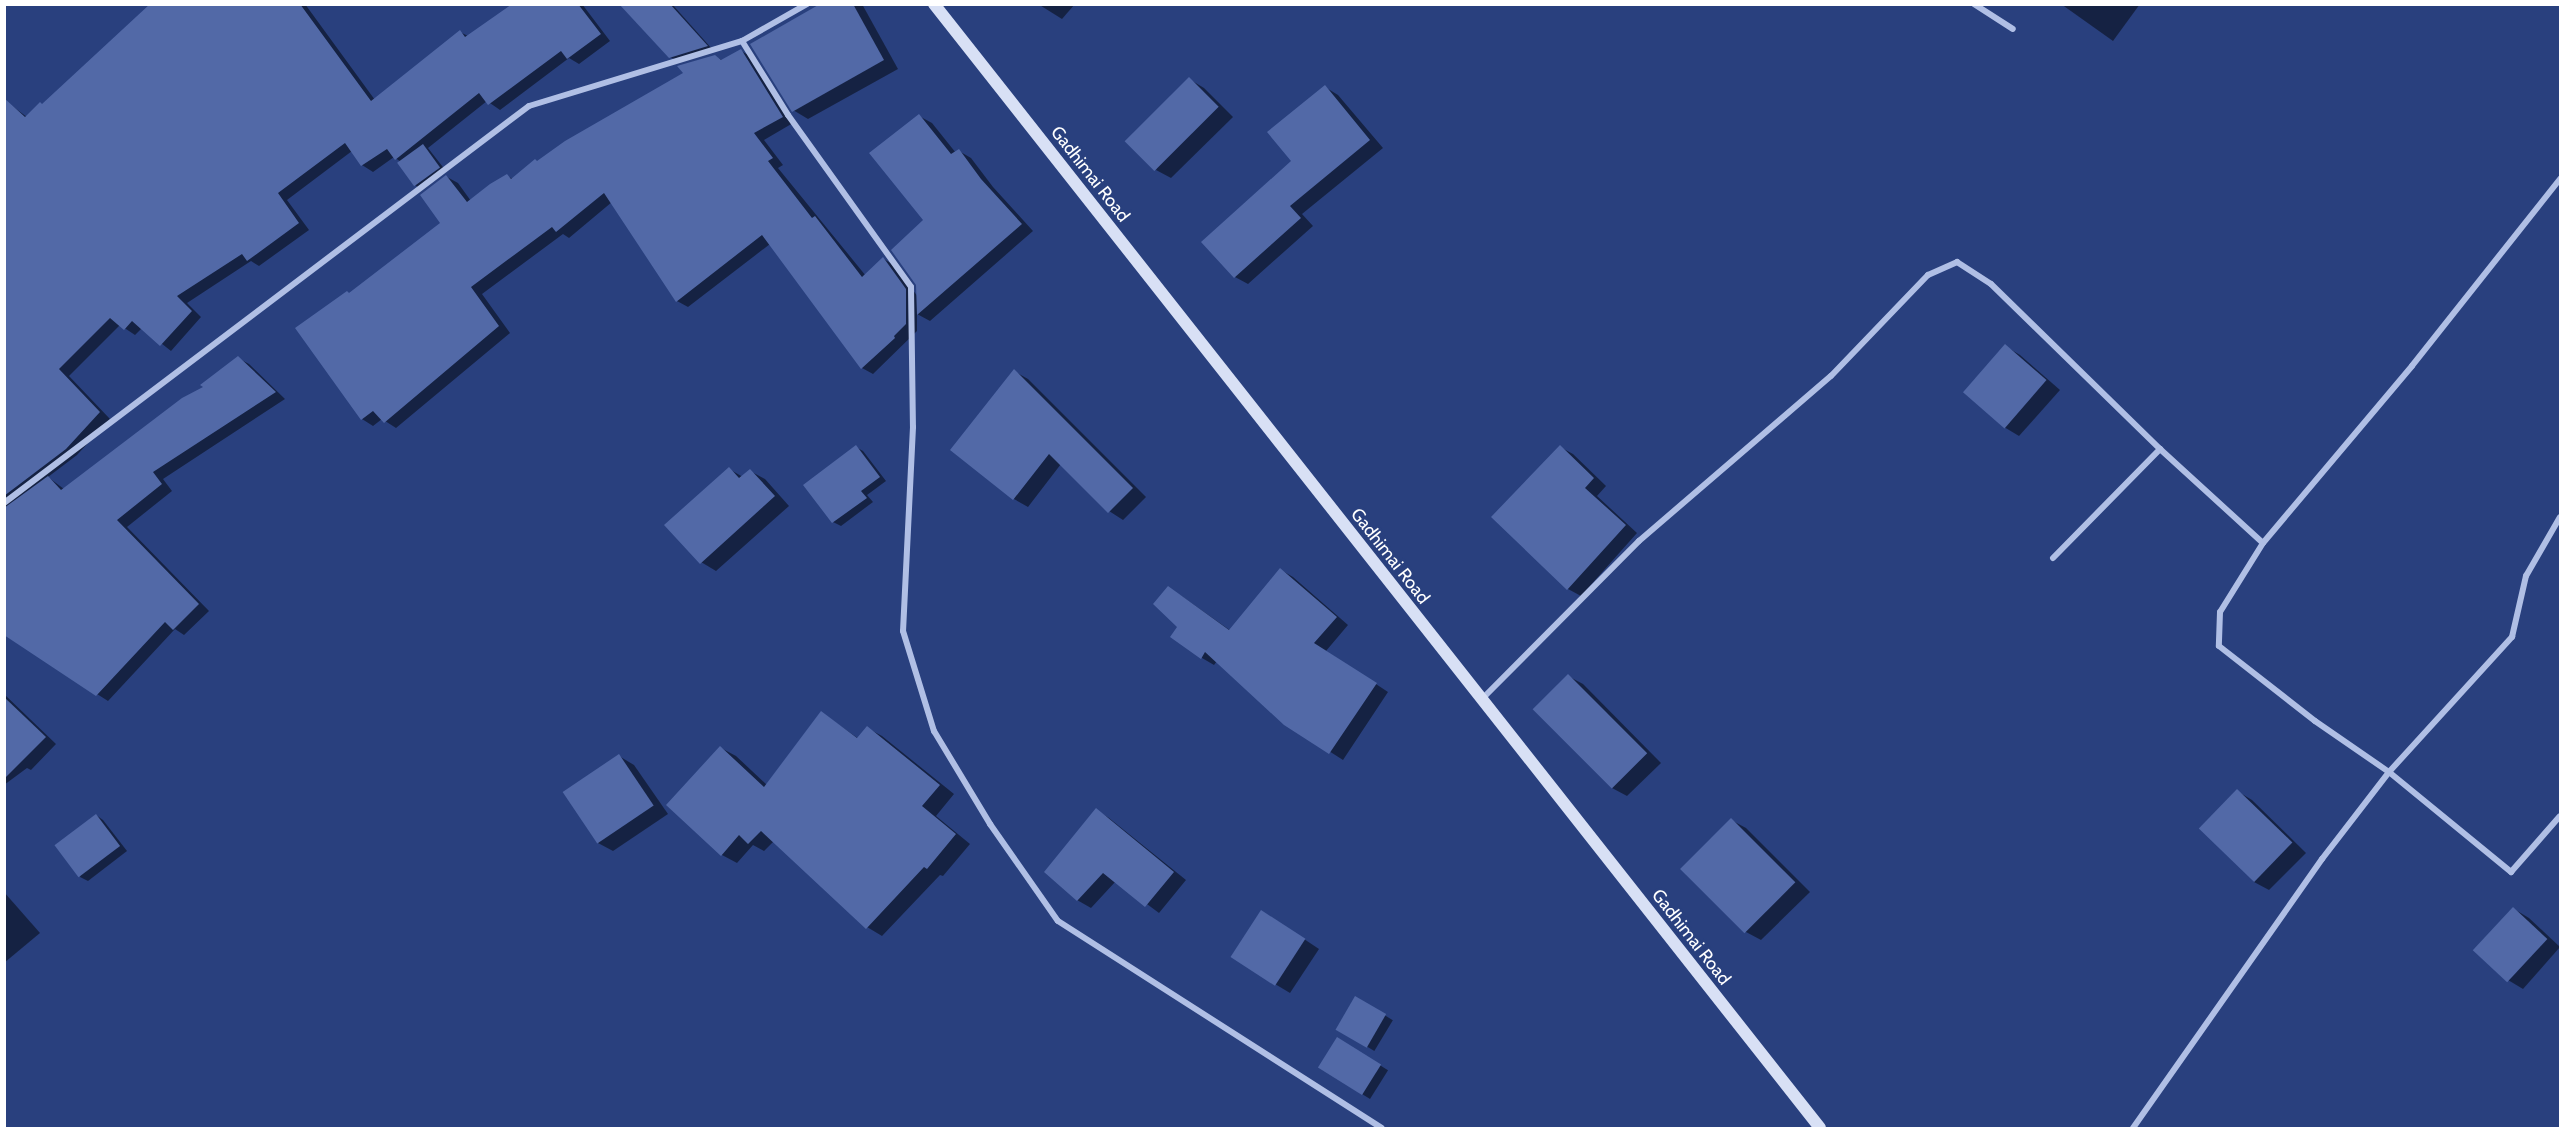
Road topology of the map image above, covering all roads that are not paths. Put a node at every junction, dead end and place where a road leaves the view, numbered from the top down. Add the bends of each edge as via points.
1 (807, 4) edge
2 (934, 4) edge
3 (1974, 4) edge
4 (2013, 29) dead end
5 (742, 41) junction
6 (2560, 179) edge
7 (2160, 449) junction
8 (4, 503) edge
9 (2560, 517) edge
10 (2263, 543) junction
11 (2053, 558) dead end
12 (1480, 701) junction
13 (2389, 772) junction
14 (2560, 816) edge
15 (1382, 1128) edge
16 (1820, 1128) edge
17 (2133, 1128) edge

1 - 5 street
2 - 12 street, Gadhimai Road
3 - 4 street
5 - 8 street via 529,106
5 - 15 street via 788,115 911,287 913,427 903,631 934,731 990,824 1058,921
6 - 10 street via 2412,366
7 - 10 street
7 - 11 street
7 - 12 street via 1991,284 1957,262 1928,275 1831,376 1639,541
9 - 13 street via 2526,576 2511,637
10 - 13 street via 2220,612 2219,645 2315,721
12 - 16 street, Gadhimai Road
13 - 14 street via 2511,872
13 - 17 street via 2322,859

